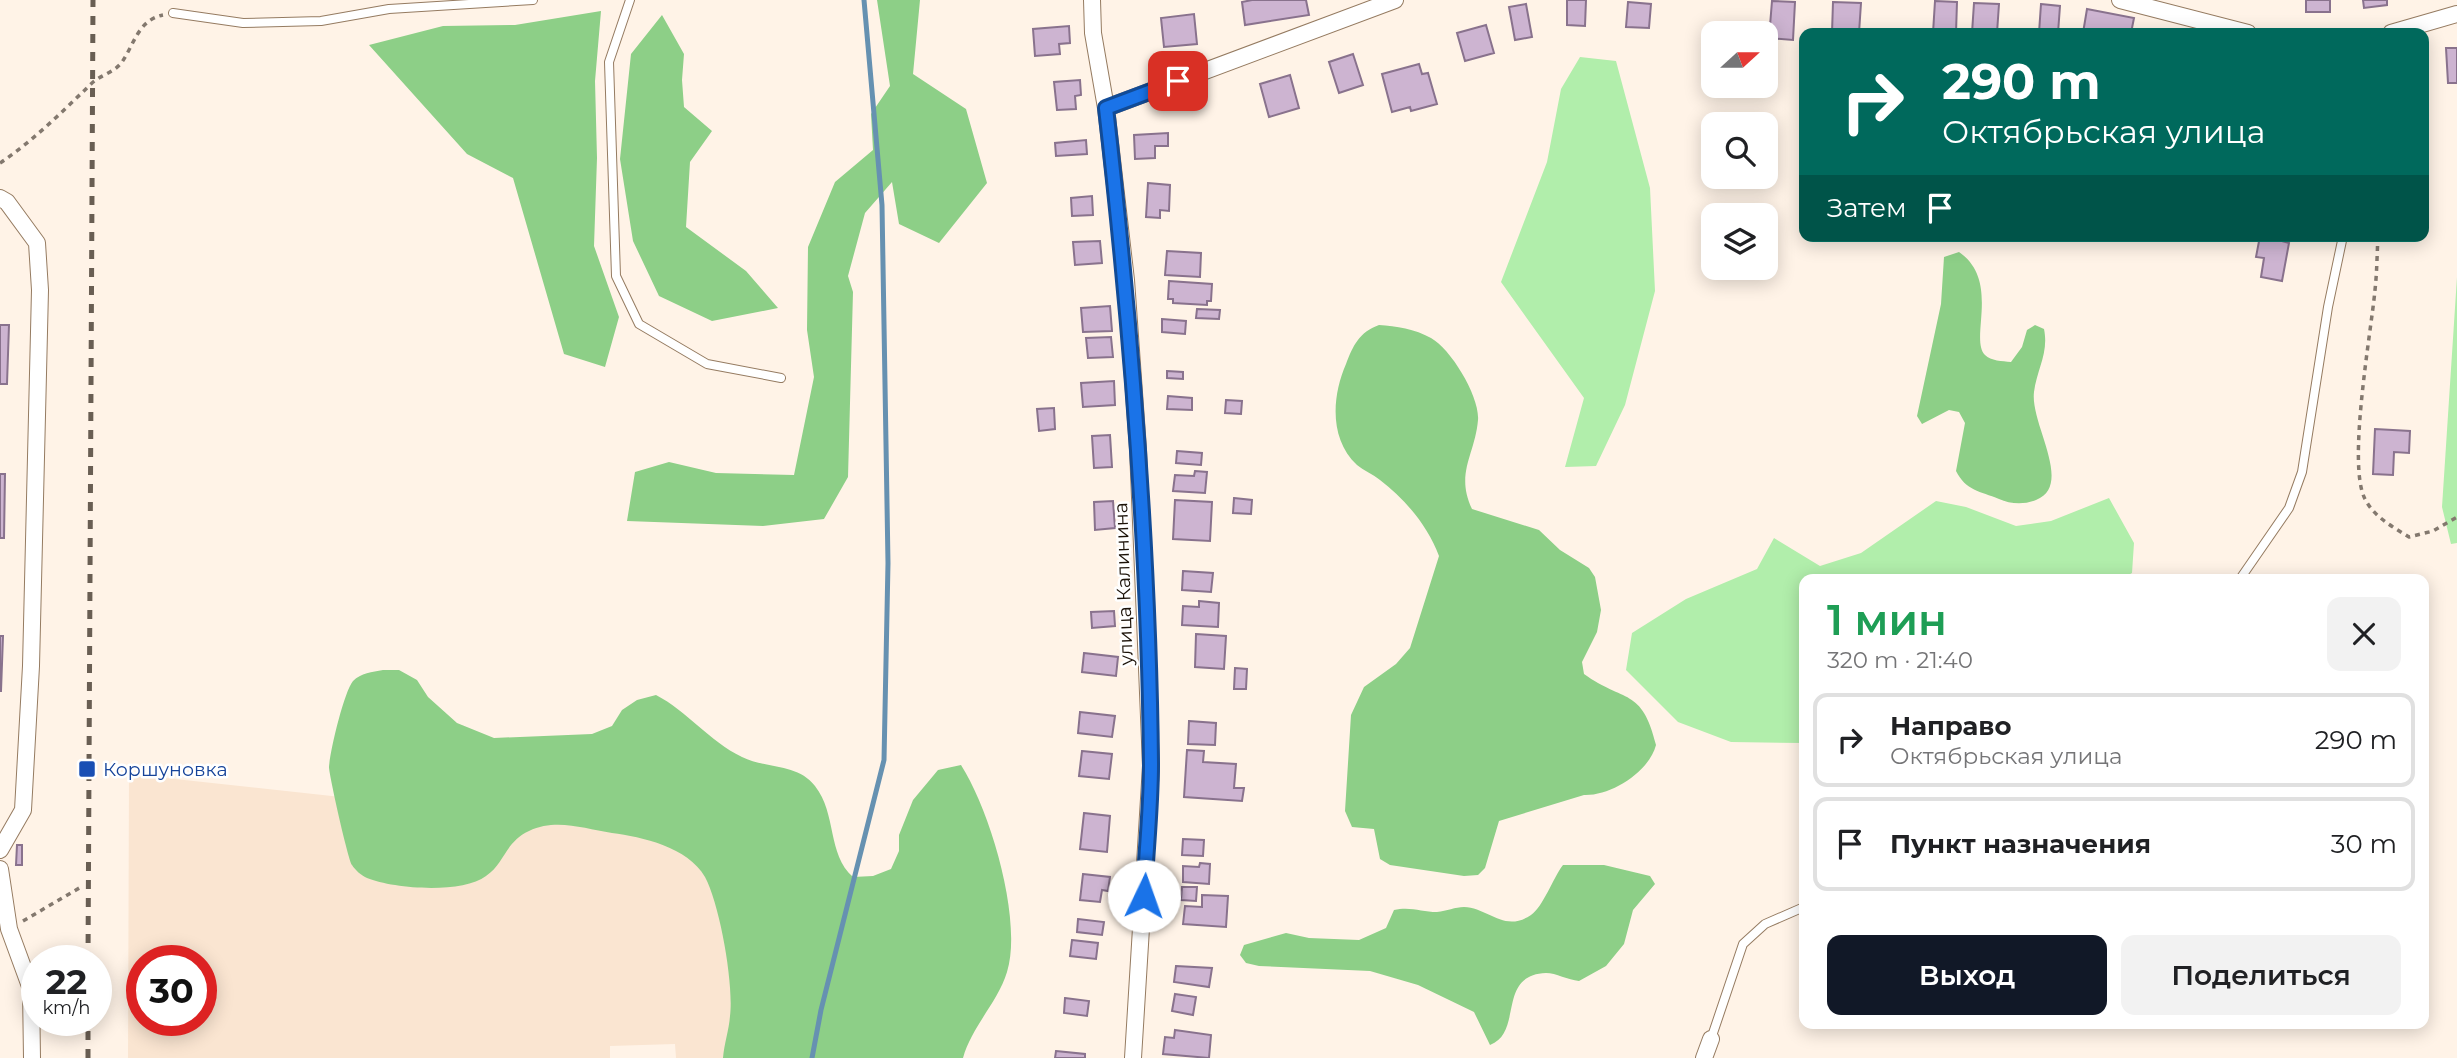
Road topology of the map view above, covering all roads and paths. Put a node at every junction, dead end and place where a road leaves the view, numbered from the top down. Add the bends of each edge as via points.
1 (533, 0) edge
2 (630, 0) edge
3 (1091, 0) edge
4 (1395, 0) edge
5 (2120, 0) edge
6 (173, 13) joint
7 (2457, 14) edge
8 (2229, 28) edge
9 (2408, 28) edge
10 (1106, 108) junction
11 (0, 163) edge
12 (0, 198) edge
13 (2342, 242) edge
14 (2378, 242) edge
15 (780, 378) dead end
16 (2457, 517) edge
17 (2243, 574) edge
18 (0, 850) edge
19 (0, 869) edge
20 (81, 887) dead end
21 (1799, 909) edge
22 (9, 929) junction
23 (1711, 1039) joint
24 (32, 1058) edge
25 (1133, 1058) edge
26 (1704, 1058) edge

1 - 6 lane via 389,9 321,21 243,23
2 - 15 lane via 609,62 616,276 639,324 707,364
3 - 10 street, улица Калинина
4 - 10 street
5 - 8 street
6 - 11 path via 156,16 138,31 121,64 93,81 35,137
7 - 9 street
10 - 25 street, улица Калинина via 1126,280 1137,436 1151,765
12 - 18 street via 37,243 40,290 23,810
13 - 17 lane via 2302,472 2289,508
14 - 16 path via 2360,410 2363,492 2382,521 2409,537 2433,531
19 - 22 street
20 - 22 path
21 - 23 lane via 1765,924 1743,944
22 - 24 street via 31,989
23 - 26 street

